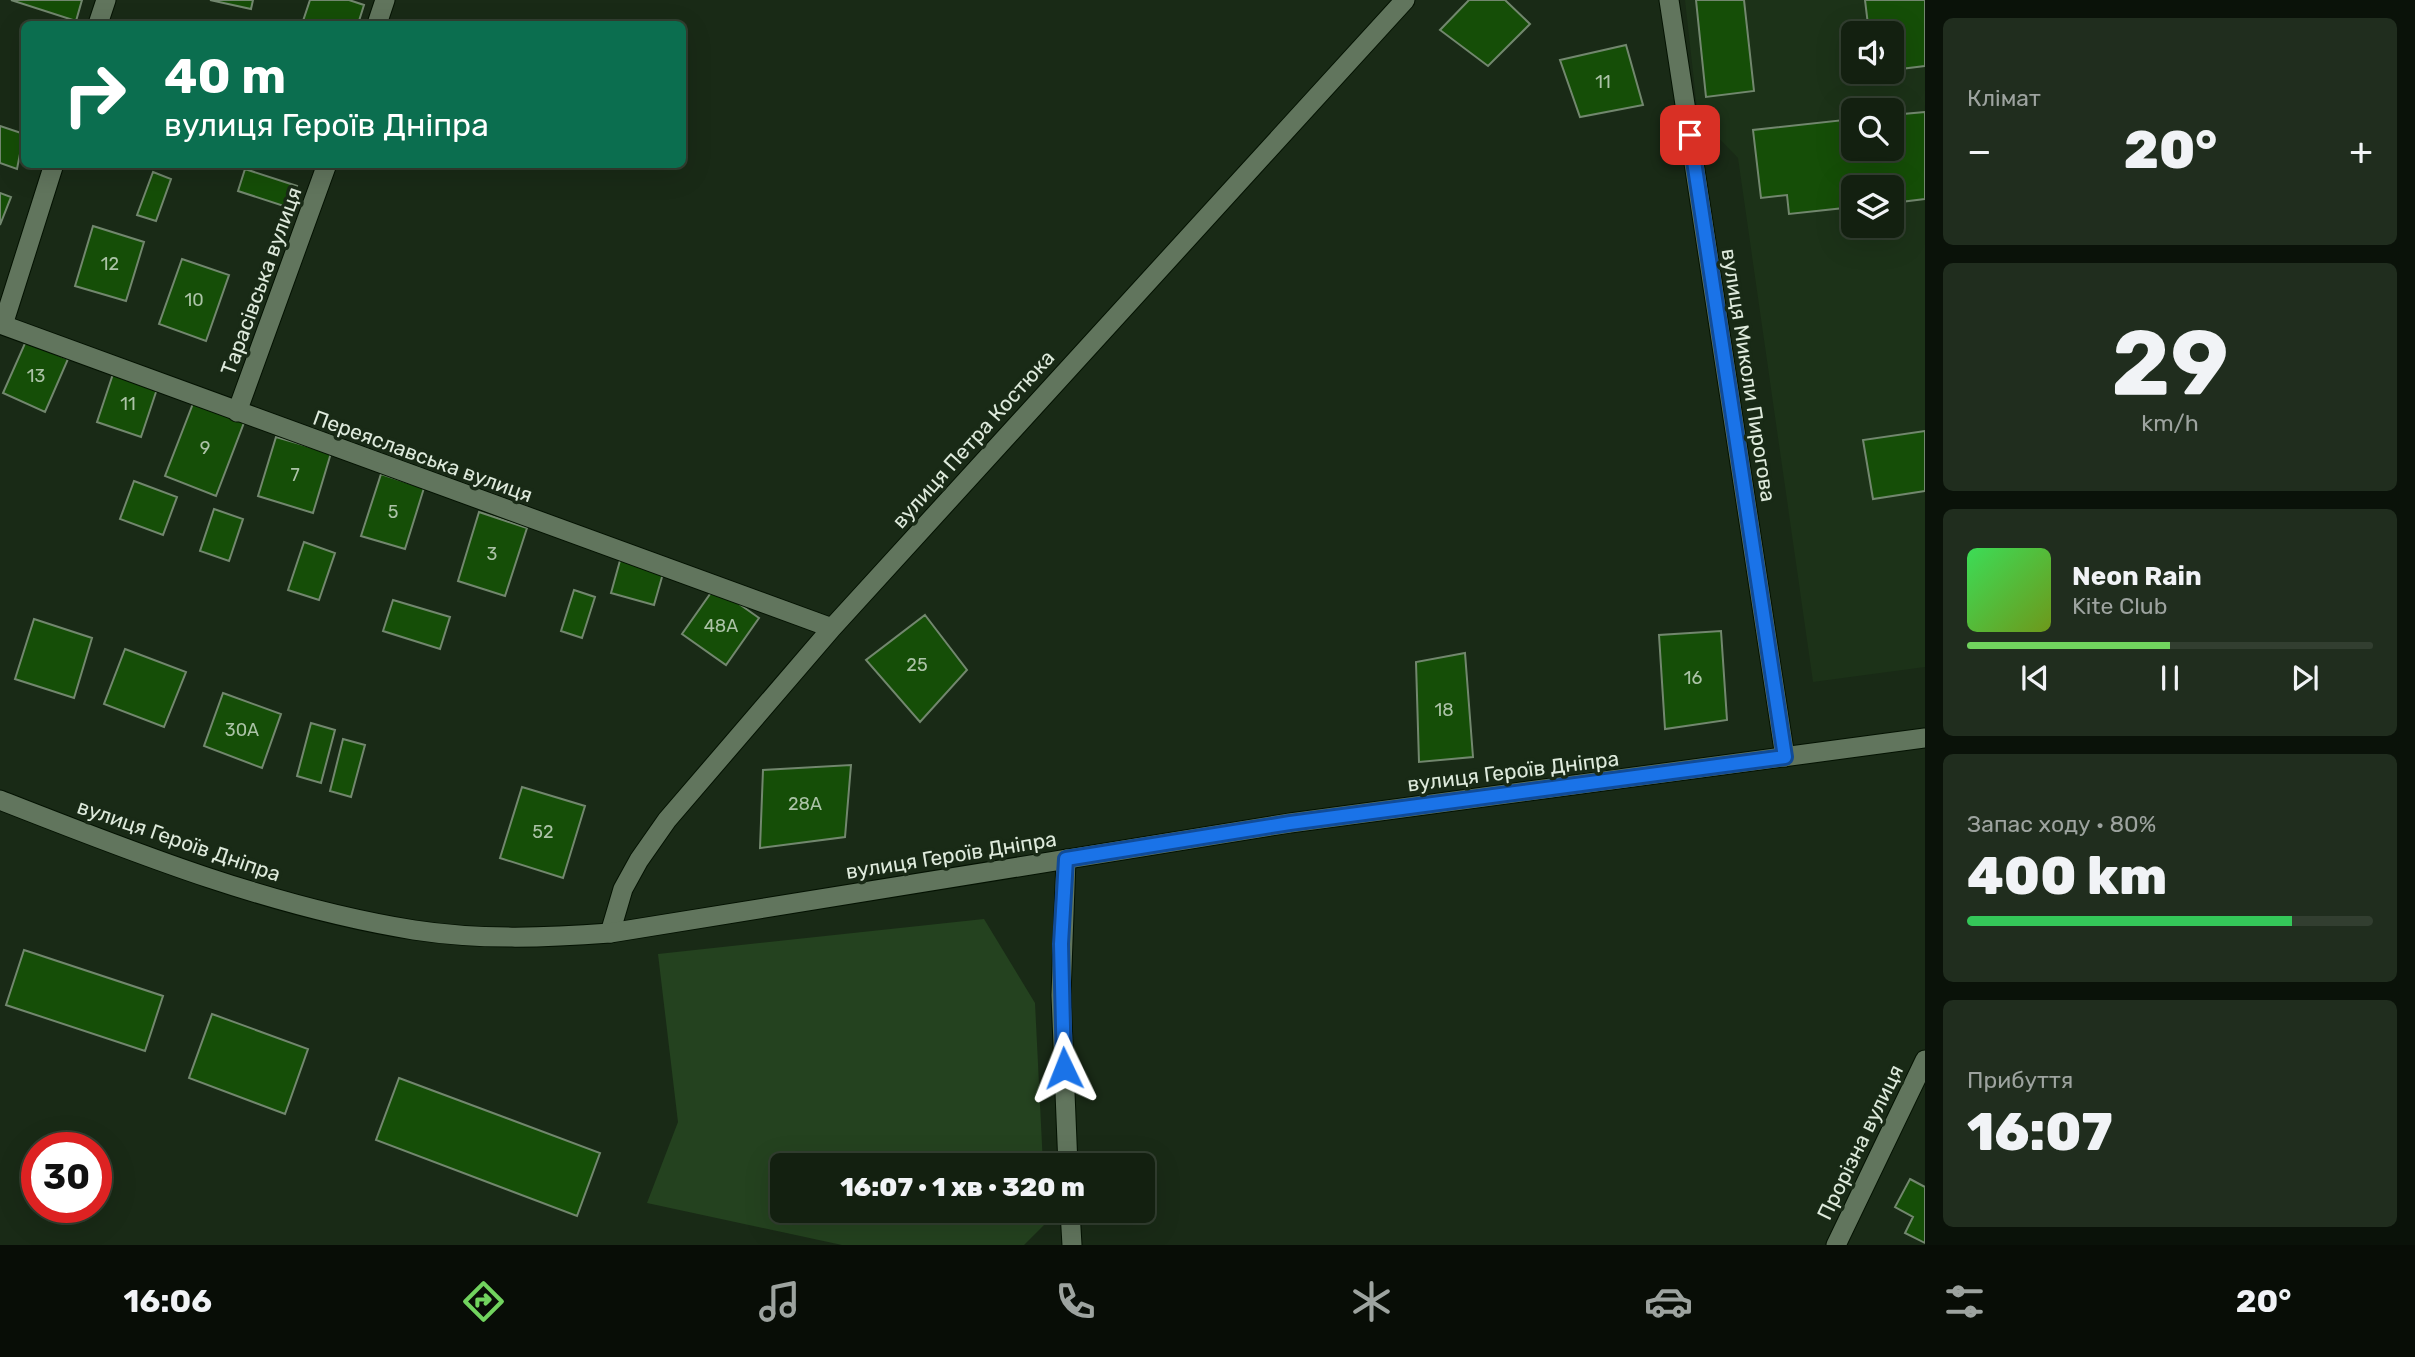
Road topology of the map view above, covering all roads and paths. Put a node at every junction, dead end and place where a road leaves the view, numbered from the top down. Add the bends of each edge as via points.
1 (106, 0) edge
2 (385, 0) edge
3 (1405, 0) edge
4 (1669, 0) edge
5 (99, 21) edge
6 (378, 21) edge
7 (53, 168) edge
8 (326, 168) edge
9 (2, 324) edge
10 (237, 412) junction
11 (832, 628) junction
12 (1925, 737) edge
13 (1785, 757) junction
14 (0, 800) edge
15 (1066, 859) junction
16 (610, 933) junction
17 (1925, 1059) edge
18 (1068, 1153) edge
19 (1071, 1223) edge
20 (1072, 1245) edge
21 (1836, 1245) edge

1 - 5 street
2 - 6 street
3 - 11 street, вулиця Петра Костюка
4 - 13 street, вулиця Миколи Пирогова
7 - 9 street
8 - 10 street, Тарасівська вулиця
9 - 10 street, Переяславська вулиця
10 - 11 street, Переяславська вулиця
11 - 16 street, вулиця Петра Костюка via 667,820 623,889
12 - 13 street, вулиця Героїв Дніпра
13 - 15 street, вулиця Героїв Дніпра via 1290,823
14 - 16 street, вулиця Героїв Дніпра via 234,887 362,919 489,937
15 - 16 street, вулиця Героїв Дніпра
15 - 18 street via 1061,970
17 - 21 street, Прорізна вулиця
19 - 20 street

